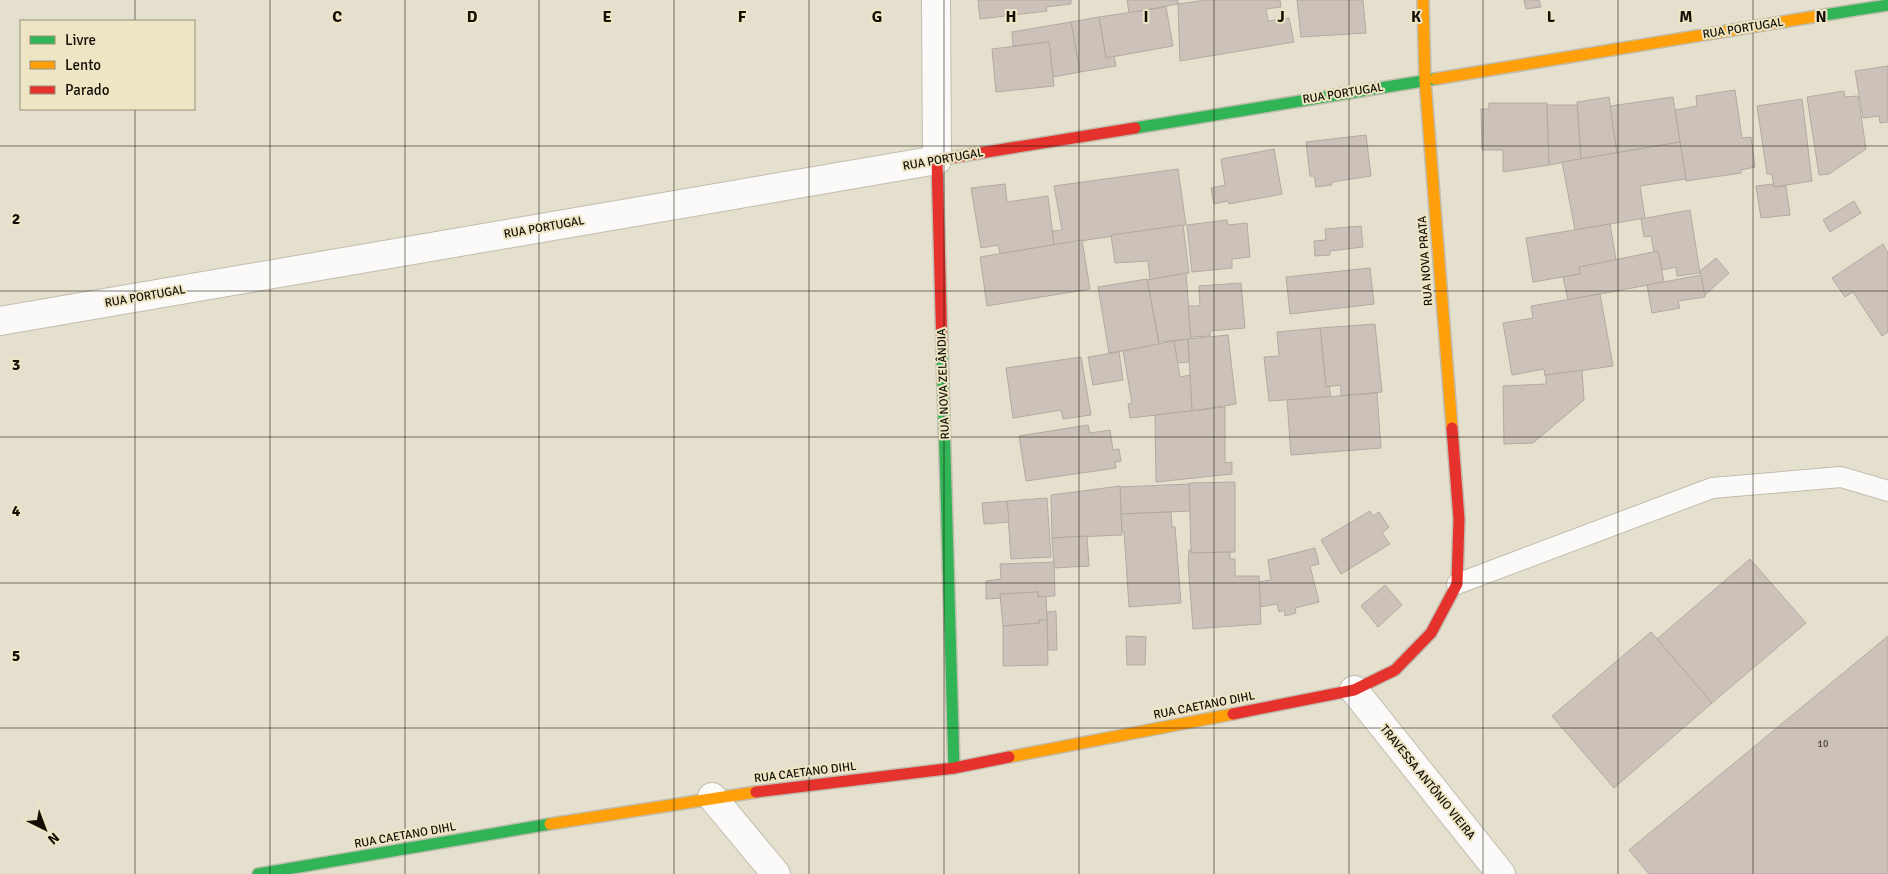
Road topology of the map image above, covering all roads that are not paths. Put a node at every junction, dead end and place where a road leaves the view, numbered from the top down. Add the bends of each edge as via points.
1 (936, 0) edge
2 (1423, 0) edge
3 (1888, 5) edge
4 (1425, 80) junction
5 (937, 160) junction
6 (0, 321) edge
7 (1888, 491) edge
8 (1457, 584) junction
9 (1354, 690) junction
10 (954, 768) junction
11 (712, 797) junction
12 (258, 874) edge
13 (776, 874) edge
14 (1501, 874) edge

1 - 5 street, RUA NOVA ZELÂNDIA
2 - 4 street, RUA NOVA PRATA
3 - 4 street, RUA PORTUGAL
4 - 5 street, RUA PORTUGAL
4 - 8 street, RUA NOVA PRATA via 1459,520
5 - 6 street, RUA PORTUGAL
5 - 10 street, RUA NOVA ZELÂNDIA
7 - 8 lane via 1841,477 1712,488
8 - 9 street, RUA CAETANO DIHL via 1431,633 1407,658 1395,670
9 - 10 street, RUA CAETANO DIHL
9 - 14 street, TRAVESSA ANTÔNIO VIEIRA
10 - 11 street, RUA CAETANO DIHL
11 - 12 street, RUA CAETANO DIHL
11 - 13 street

